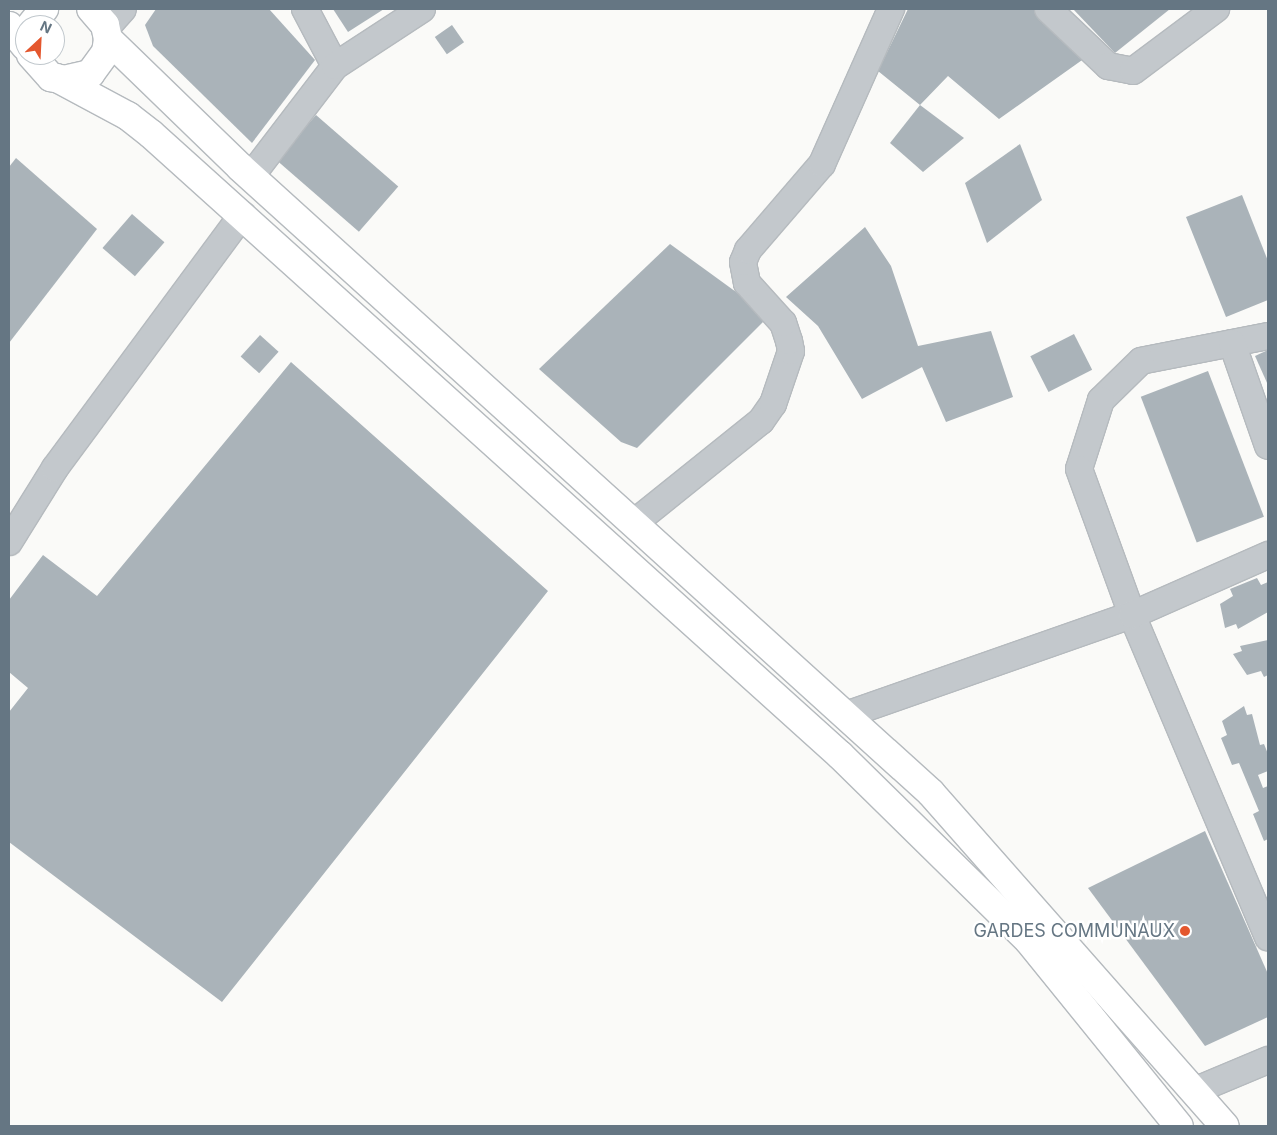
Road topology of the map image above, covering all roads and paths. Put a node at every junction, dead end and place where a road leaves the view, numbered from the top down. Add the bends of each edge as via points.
1 (305, 9) edge
2 (422, 9) edge
3 (891, 9) edge
4 (1048, 9) edge
5 (1216, 9) edge
6 (107, 21) edge
7 (38, 65) edge
8 (334, 66) junction
9 (57, 78) junction
10 (251, 176) junction
11 (242, 215) junction
12 (1268, 336) edge
13 (1232, 344) junction
14 (1268, 446) edge
15 (634, 523) junction
16 (9, 542) edge
17 (1268, 554) edge
18 (1132, 615) junction
19 (846, 715) junction
20 (1259, 887) edge
21 (1268, 937) edge
22 (1268, 1060) edge
23 (1194, 1090) junction
24 (1179, 1126) edge
25 (1225, 1126) edge

1 - 8 street
2 - 8 street
3 - 15 street via 822,164 748,250 743,262 747,283 783,323 789,341 791,351 773,404 761,421
4 - 5 street via 1108,66 1133,71
6 - 9 main road via 106,52 90,74 77,79
6 - 10 main road
7 - 9 main road
8 - 10 street
9 - 11 main road via 128,116
10 - 15 main road
11 - 16 street via 55,468
11 - 24 main road via 840,755 1029,941
12 - 13 street
13 - 14 street
13 - 18 street via 1141,361 1101,400 1079,469
15 - 19 main road
17 - 18 street
18 - 19 street
18 - 20 street
19 - 23 main road via 932,793
20 - 21 street
22 - 23 street
23 - 25 main road

